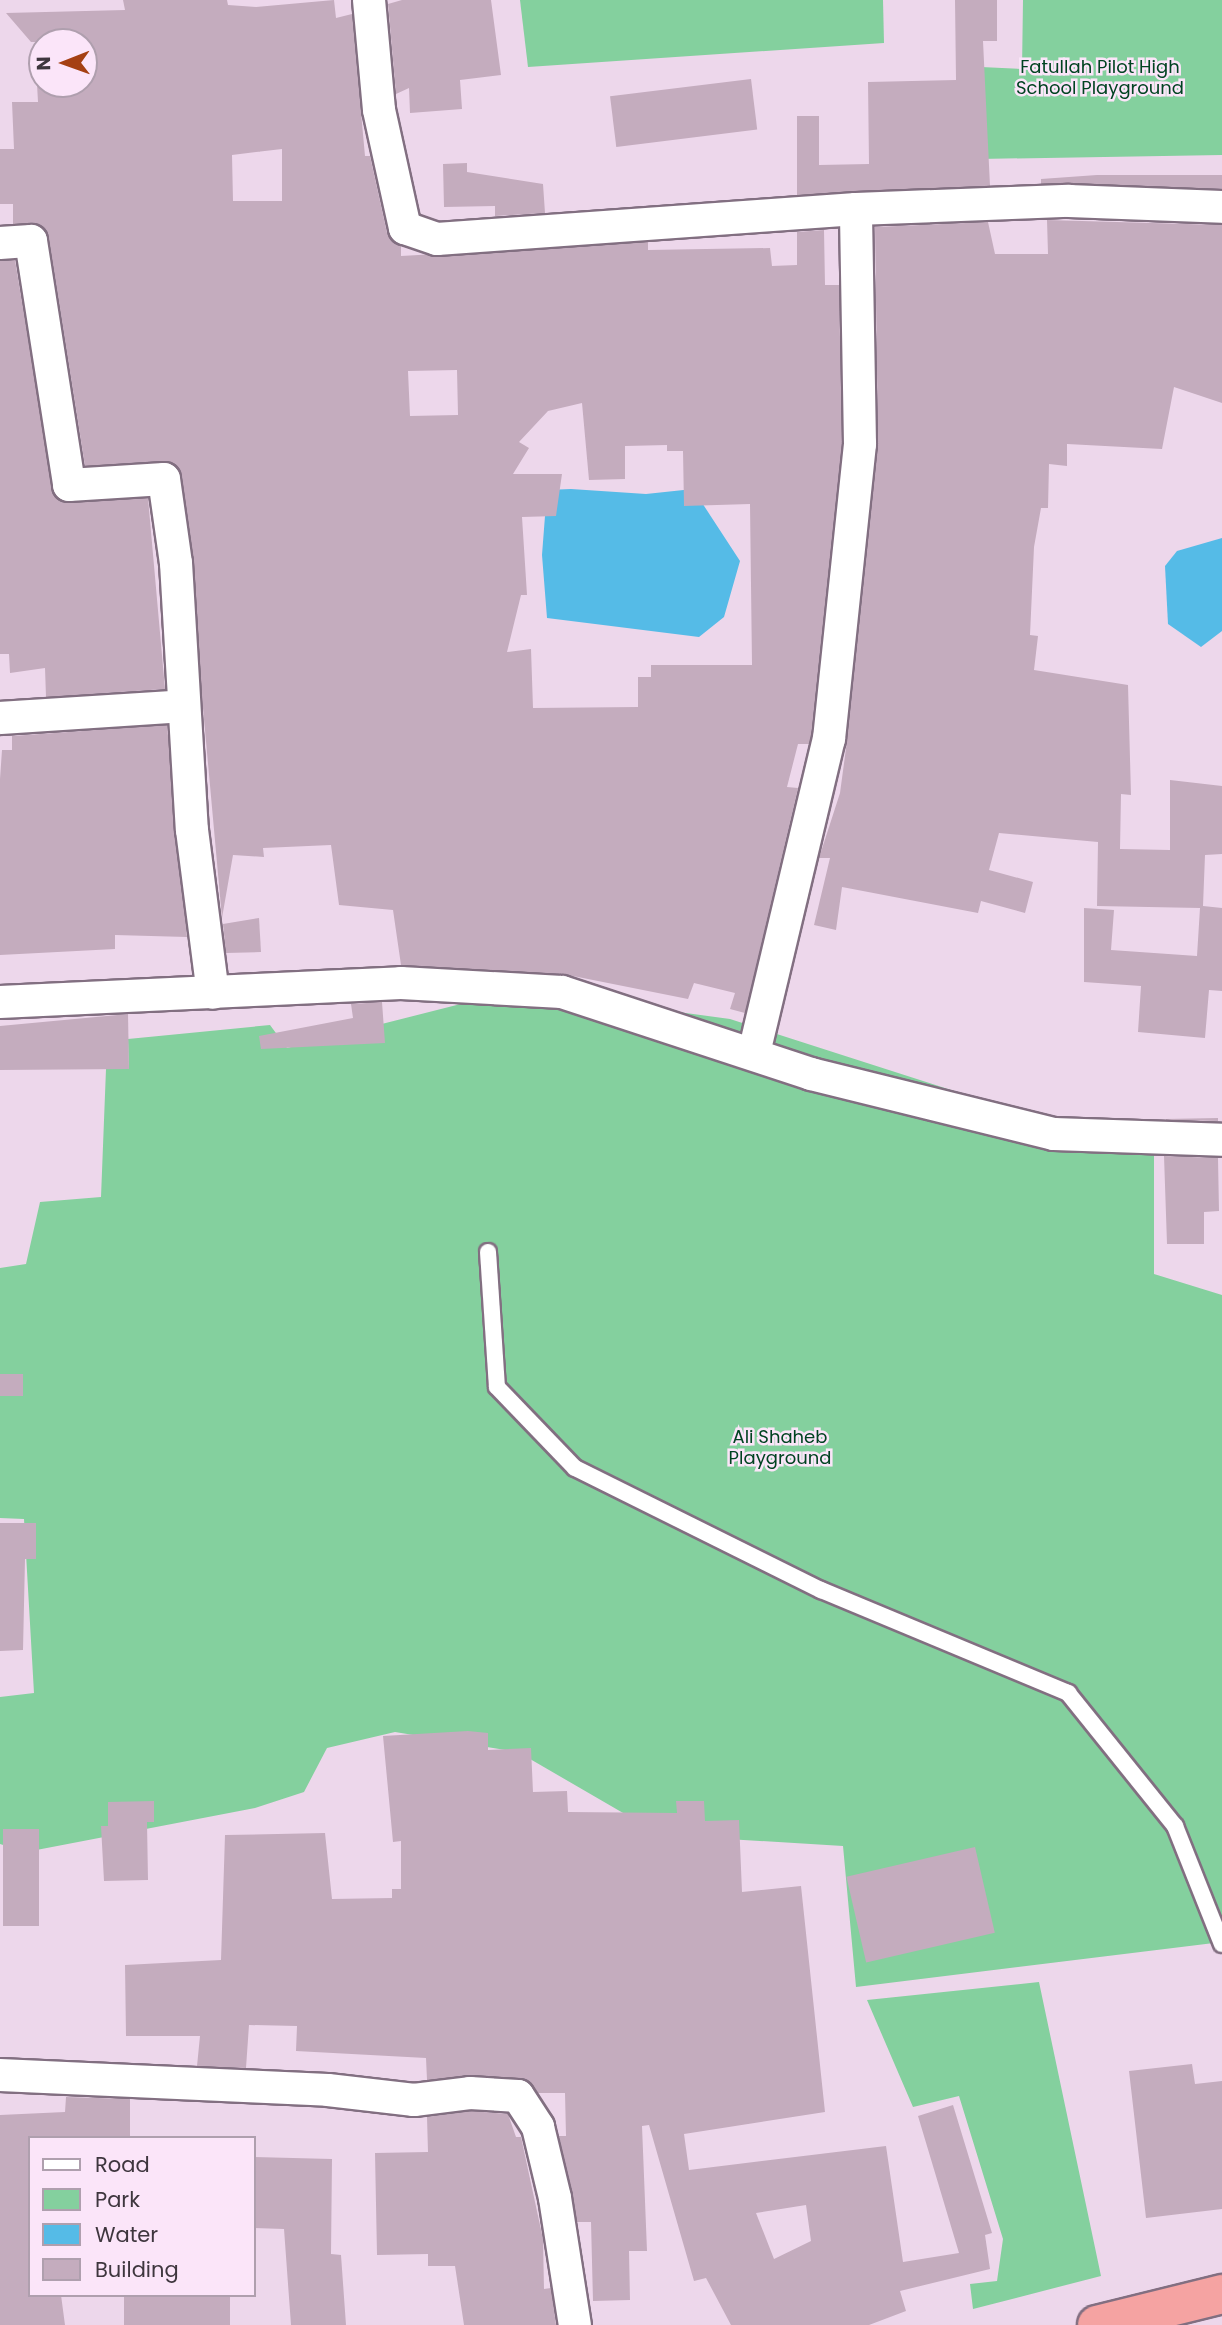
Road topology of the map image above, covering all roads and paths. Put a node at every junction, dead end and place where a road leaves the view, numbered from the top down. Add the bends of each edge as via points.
1 (369, 0) edge
2 (1222, 207) edge
3 (856, 209) junction
4 (0, 243) edge
5 (184, 706) junction
6 (0, 718) edge
7 (213, 993) junction
8 (0, 1002) edge
9 (754, 1054) junction
10 (1222, 1140) edge
11 (488, 1252) dead end
12 (1222, 1944) edge
13 (0, 2075) edge
14 (1222, 2294) edge
15 (575, 2325) edge
16 (1097, 2325) edge

1 - 3 street via 379,110 405,228 437,239
2 - 3 street via 1069,201
3 - 9 street via 860,444 829,739
4 - 5 street via 31,241 69,485 164,479
5 - 6 street
5 - 7 street
7 - 8 street
7 - 9 street via 401,983 562,992
9 - 10 street via 811,1074 1054,1134
11 - 12 lane via 497,1387 575,1468 821,1590 1068,1692 1175,1826
13 - 15 street via 328,2090 414,2100 470,2093 518,2096 538,2127
14 - 16 highway

